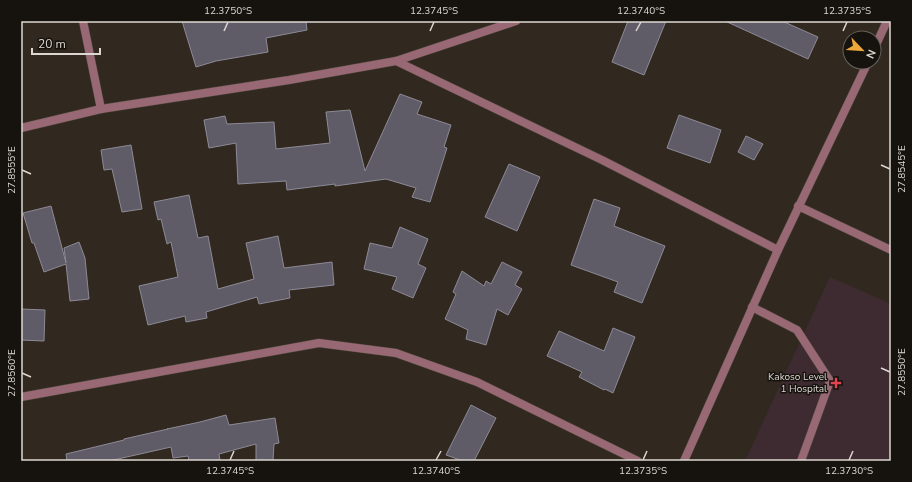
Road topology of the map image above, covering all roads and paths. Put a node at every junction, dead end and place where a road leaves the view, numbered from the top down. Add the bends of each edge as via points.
1 (83, 21) edge
2 (516, 21) edge
3 (887, 21) edge
4 (882, 32) edge
5 (396, 61) junction
6 (864, 70) edge
7 (101, 109) junction
8 (21, 128) edge
9 (798, 206) junction
10 (778, 250) junction
11 (891, 250) edge
12 (752, 307) junction
13 (21, 397) edge
14 (638, 461) edge
15 (684, 461) edge
16 (801, 461) edge

1 - 7 street
2 - 5 street
3 - 4 street
5 - 7 street
5 - 10 street via 602,160
6 - 9 street
7 - 8 street
9 - 10 street
9 - 11 street
10 - 12 street
12 - 15 street
12 - 16 street via 797,330 830,381
13 - 14 street via 319,343 396,353 477,382

